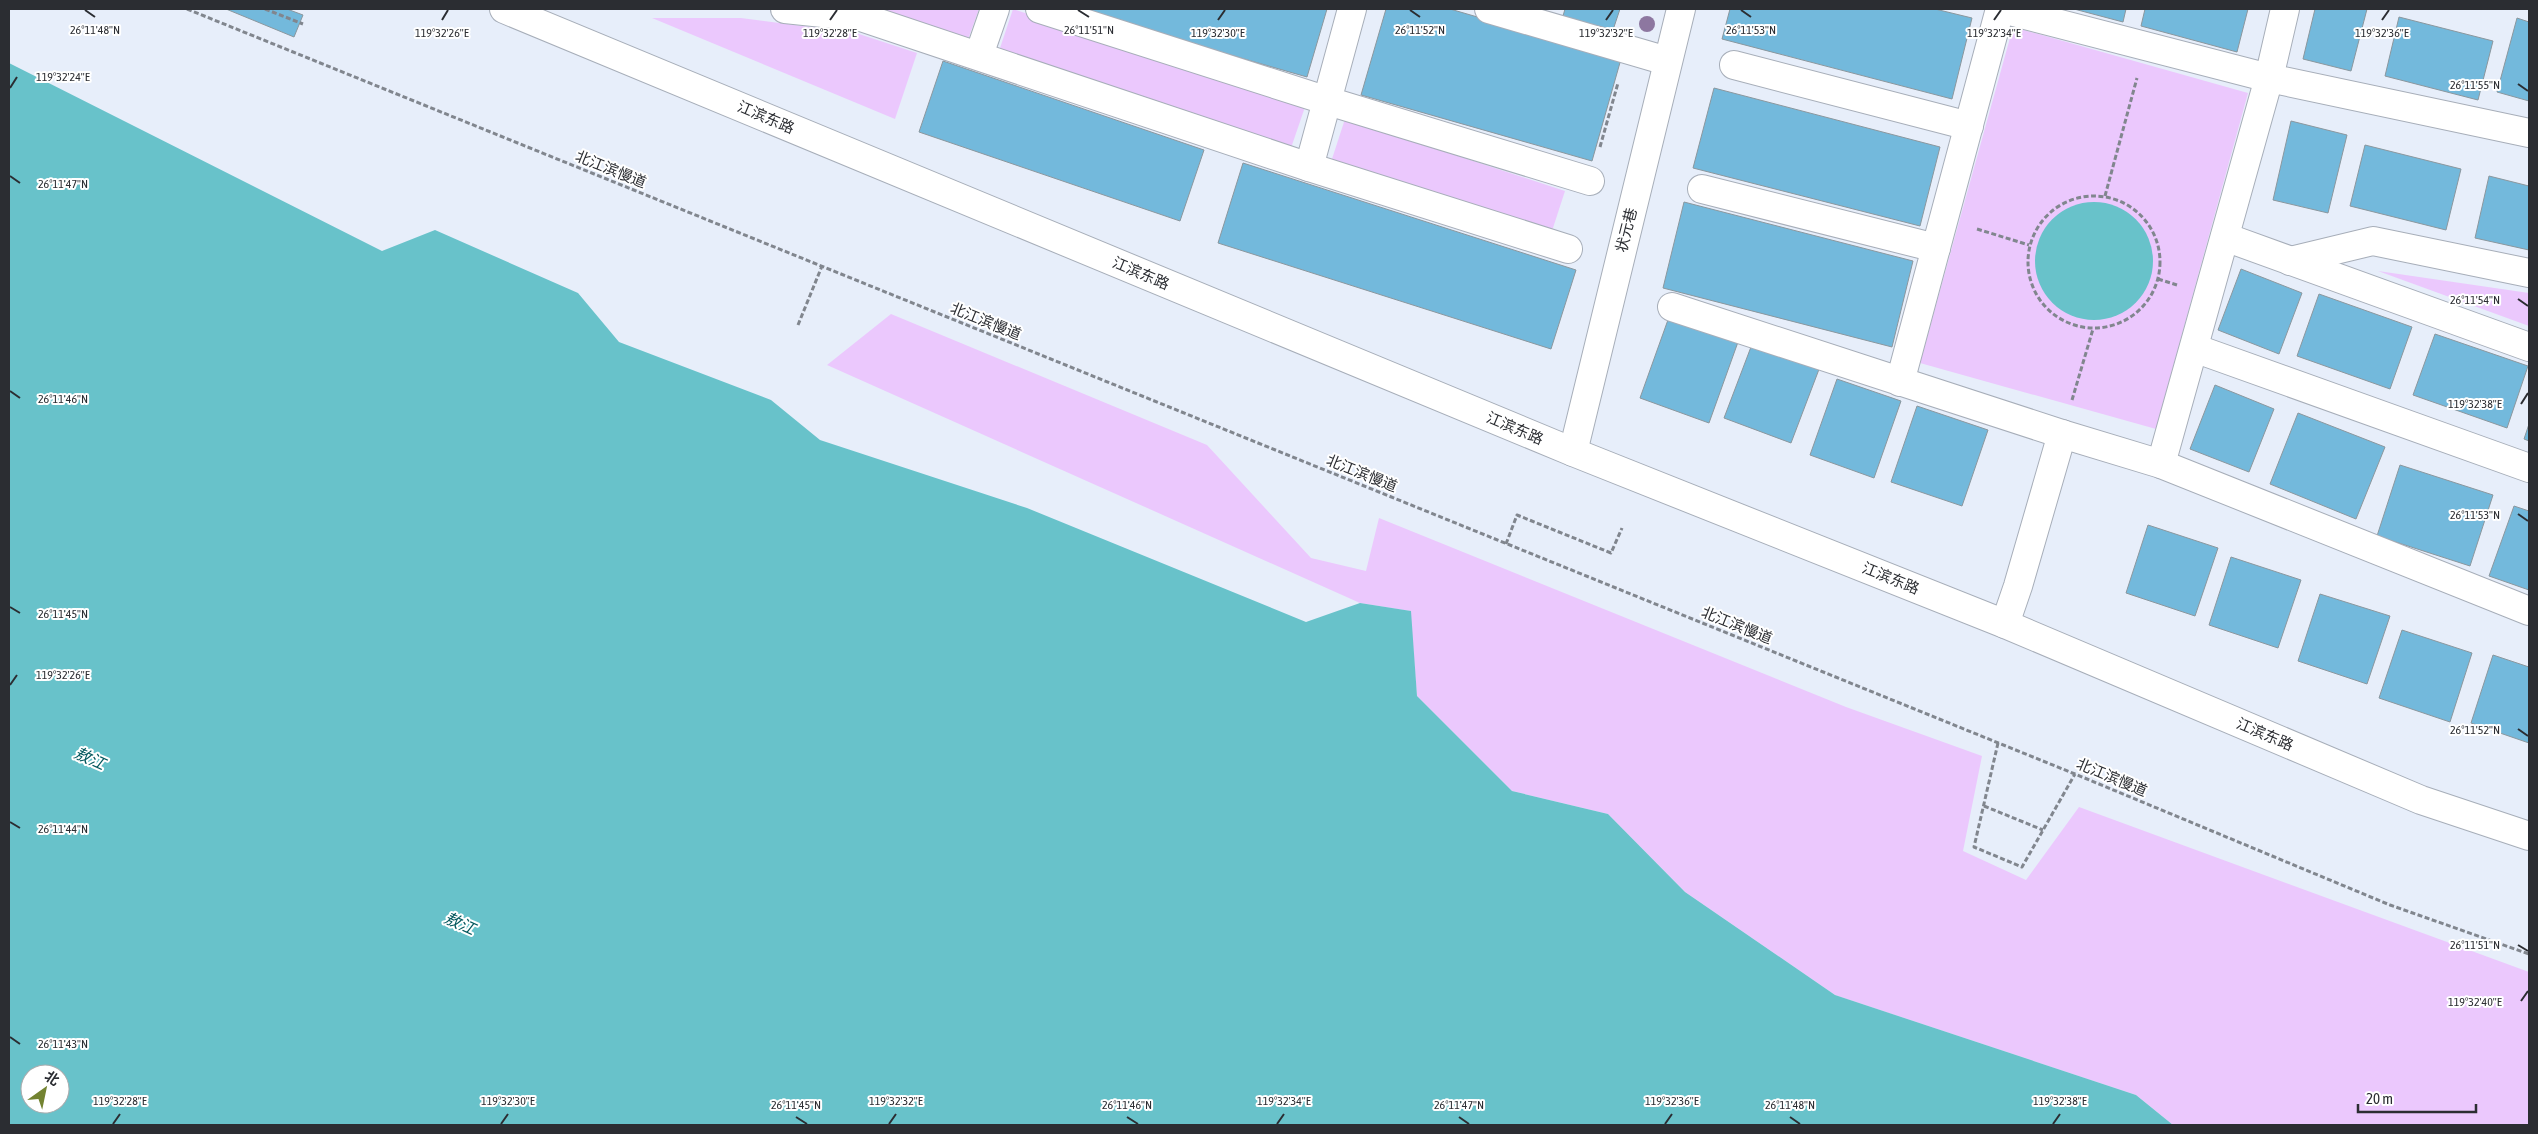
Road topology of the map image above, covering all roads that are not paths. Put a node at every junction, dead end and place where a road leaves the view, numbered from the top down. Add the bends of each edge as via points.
1 (504, 9) edge
2 (785, 9) edge
3 (995, 9) edge
4 (1040, 9) edge
5 (1352, 9) edge
6 (1489, 9) edge
7 (1681, 9) edge
8 (2001, 9) edge
9 (2286, 9) edge
10 (1526, 14) edge
11 (979, 55) junction
12 (1667, 61) junction
13 (1734, 65) dead end
14 (2269, 78) junction
15 (1328, 101) junction
16 (1969, 126) junction
17 (2529, 133) edge
18 (1309, 167) junction
19 (1590, 181) road end
20 (1702, 189) dead end
21 (2225, 237) junction
22 (1936, 248) junction
23 (1568, 249) dead end
24 (2290, 261) junction
25 (2529, 273) edge
26 (1672, 307) dead end
27 (2529, 347) edge
28 (2194, 348) junction
29 (1900, 382) junction
30 (2062, 434) junction
31 (1573, 452) junction
32 (2162, 464) junction
33 (2529, 468) edge
34 (2529, 611) edge
35 (2005, 624) junction
36 (2529, 836) edge

1 - 31 street, 江滨东路
2 - 11 street via 861,17
3 - 11 street
4 - 15 street
5 - 15 street
6 - 10 street
7 - 12 street, 状元巷
8 - 14 street
8 - 16 street
9 - 14 street
10 - 12 street
11 - 18 street
12 - 31 street, 状元巷
13 - 16 street
14 - 17 street
14 - 21 street
15 - 18 street
15 - 19 street
16 - 22 street
18 - 23 street
20 - 22 street
21 - 24 street
21 - 28 street
22 - 29 street
24 - 25 street via 2373,241
24 - 27 street
26 - 29 street
28 - 32 street
28 - 33 street
29 - 30 street
30 - 32 street
30 - 35 street
31 - 35 street, 江滨东路
32 - 34 street
35 - 36 street, 江滨东路 via 2421,800

